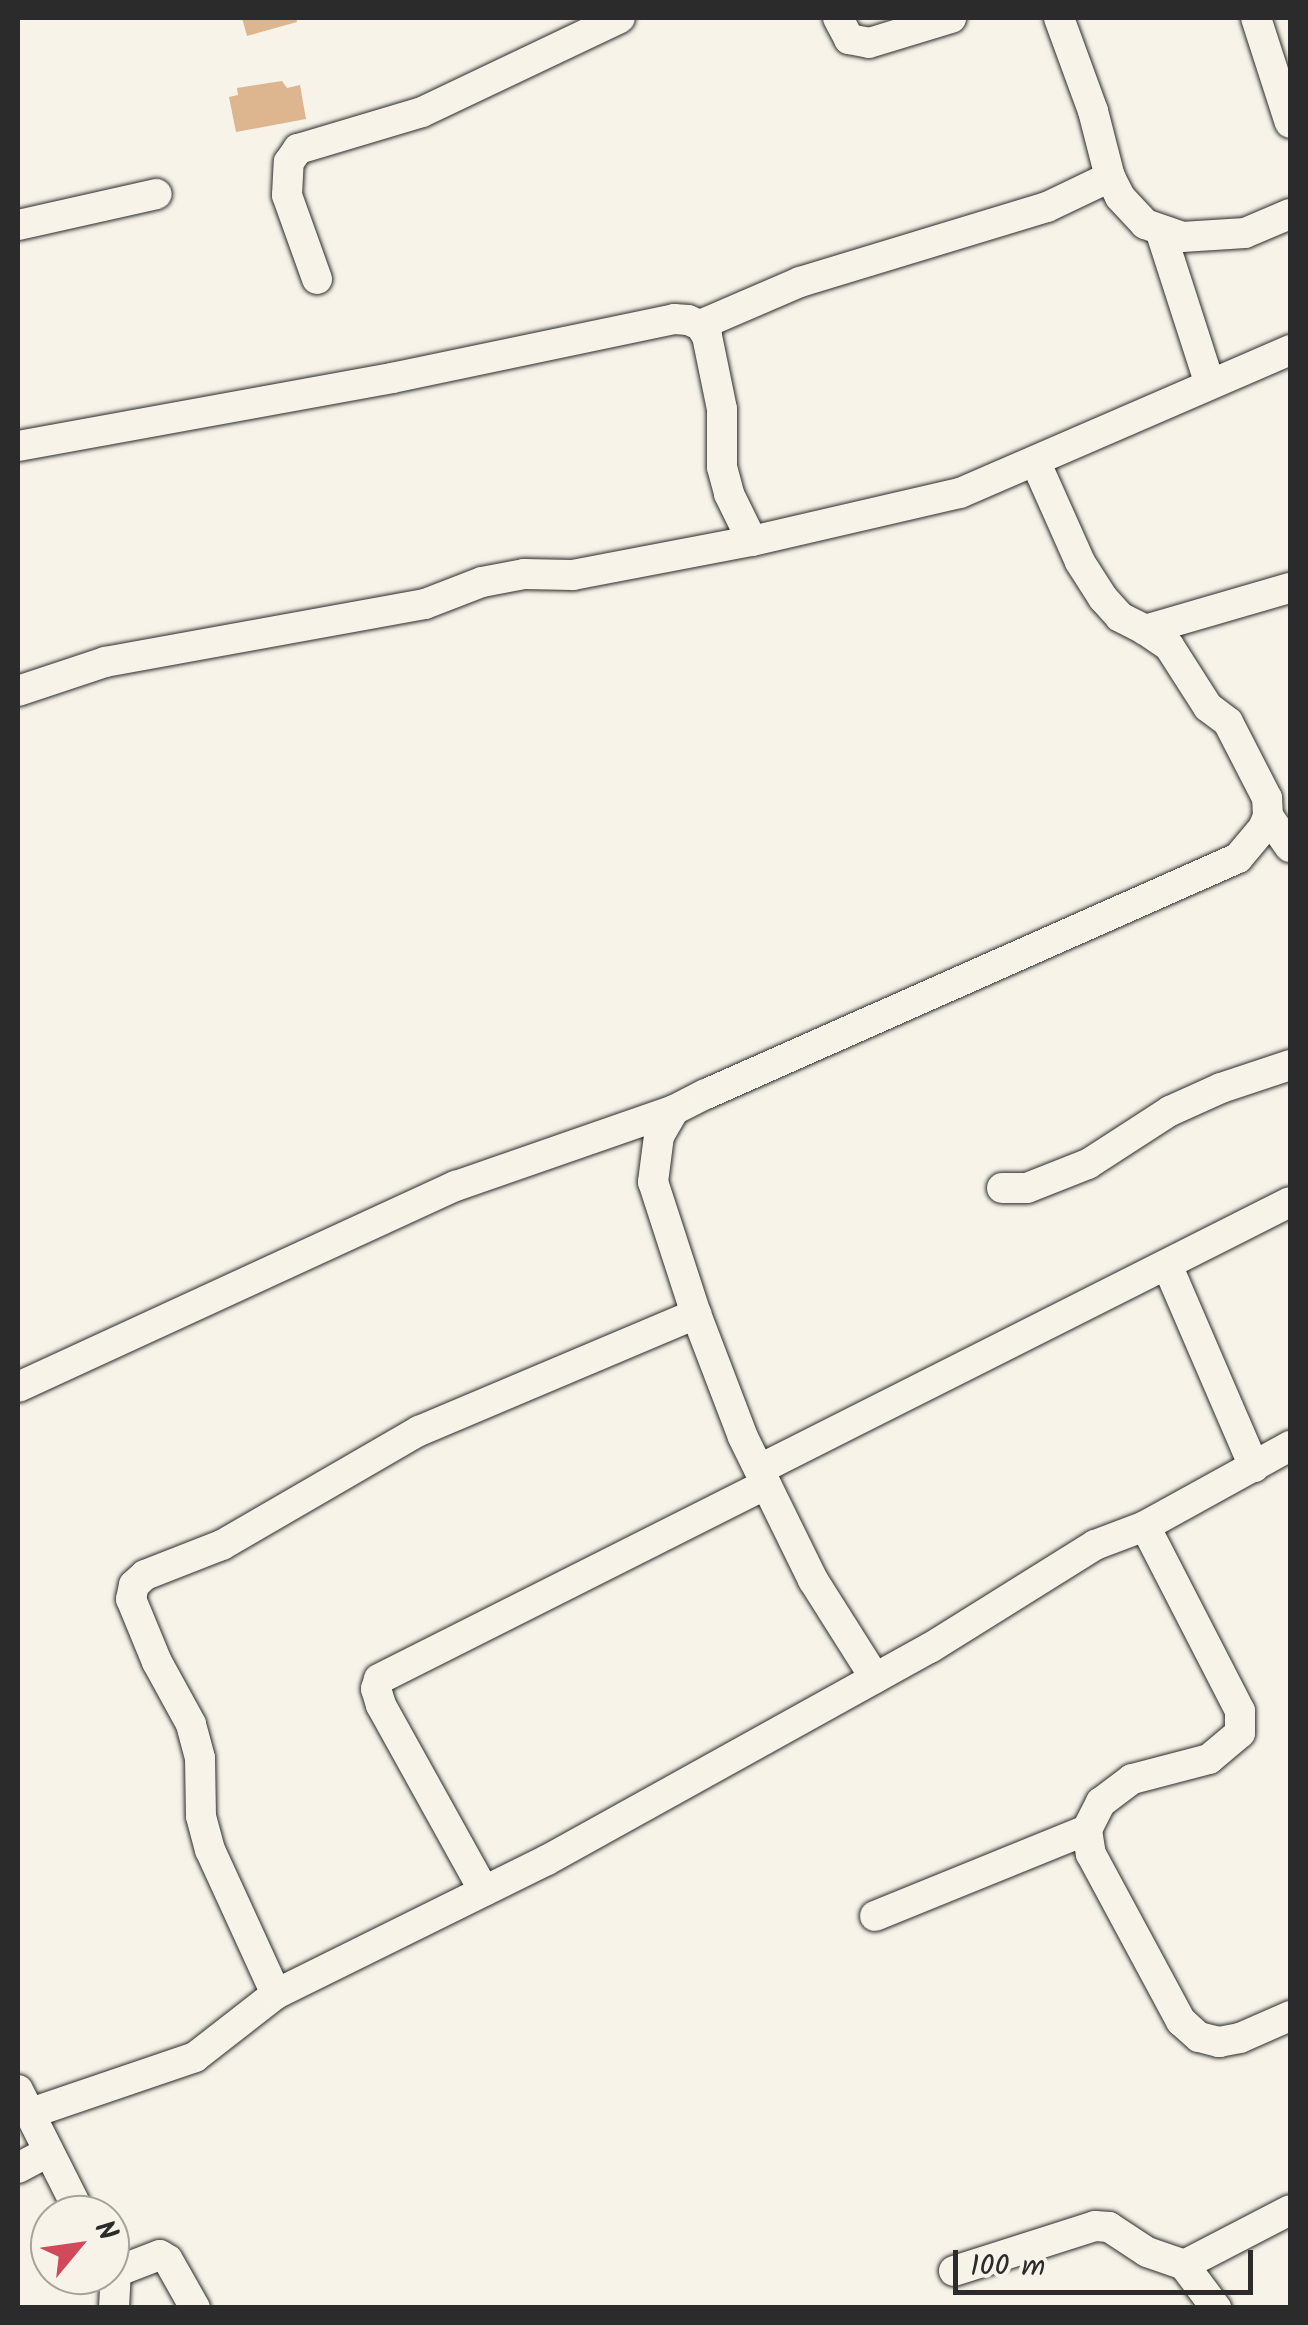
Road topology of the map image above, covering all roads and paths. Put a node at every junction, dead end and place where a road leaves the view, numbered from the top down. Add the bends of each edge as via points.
1 (620, 18) edge
2 (838, 18) edge
3 (951, 18) edge
4 (1059, 18) edge
5 (1256, 18) edge
6 (1290, 123) edge
7 (1110, 177) junction
8 (157, 194) dead end
9 (1290, 214) edge
10 (18, 225) edge
11 (1161, 233) junction
12 (317, 279) dead end
13 (700, 324) junction
14 (1290, 350) edge
15 (1209, 382) junction
16 (18, 446) edge
17 (1036, 463) junction
18 (752, 541) junction
19 (1290, 588) edge
20 (1145, 630) junction
21 (18, 690) edge
22 (1268, 816) junction
23 (1290, 847) edge
24 (1290, 1066) edge
25 (674, 1110) junction
26 (1002, 1188) dead end
27 (1290, 1202) edge
28 (1168, 1268) junction
29 (696, 1314) junction
30 (18, 1388) edge
31 (1290, 1446) edge
32 (1254, 1467) junction
33 (763, 1476) junction
34 (1144, 1526) junction
35 (875, 1678) junction
36 (1086, 1830) junction
37 (484, 1892) junction
38 (875, 1916) dead end
39 (276, 1994) junction
40 (1290, 2016) edge
41 (23, 2102) edge
42 (48, 2152) junction
43 (18, 2168) edge
44 (71, 2195) edge
45 (1290, 2210) edge
46 (130, 2263) edge
47 (1184, 2265) junction
48 (954, 2271) dead end
49 (195, 2308) edge
50 (1216, 2308) edge

1 - 12 street via 422,112 298,149 289,162 287,195
2 - 3 street via 849,38 870,43
4 - 7 street
5 - 6 street
7 - 11 street via 1132,210
7 - 13 street via 977,232 800,282
8 - 10 street
9 - 11 street via 1245,233
11 - 15 street
13 - 16 street via 674,319
13 - 18 street via 722,409 725,480
14 - 15 street
15 - 17 street
17 - 18 street via 960,494
17 - 20 street via 1103,598
18 - 21 street via 573,575 482,582 425,604 106,662
19 - 20 street
20 - 22 street via 1169,646 1208,708 1237,735 1267,798
22 - 23 street
22 - 25 street via 1238,858
24 - 26 street via 1170,1111 1088,1164 1028,1188
25 - 29 street via 659,1136 653,1182
25 - 30 street via 456,1186
27 - 28 street
28 - 32 street
28 - 33 street
29 - 33 street
29 - 39 street via 420,1432 222,1545 134,1585 131,1599 191,1724 210,1850
31 - 32 street
32 - 34 street
33 - 35 street via 813,1580
33 - 37 street via 379,1679 381,1705
34 - 35 street via 1095,1545
34 - 36 street via 1240,1711 1240,1734 1208,1759 1132,1779 1101,1802
35 - 37 street
36 - 38 street
36 - 40 street via 1097,1872 1190,2029 1219,2042
37 - 39 street
39 - 41 street via 195,2057
41 - 42 street
42 - 43 street
42 - 44 street
45 - 47 street
46 - 49 street via 160,2255
47 - 48 street via 1147,2252 1120,2231 1095,2226
47 - 50 street

